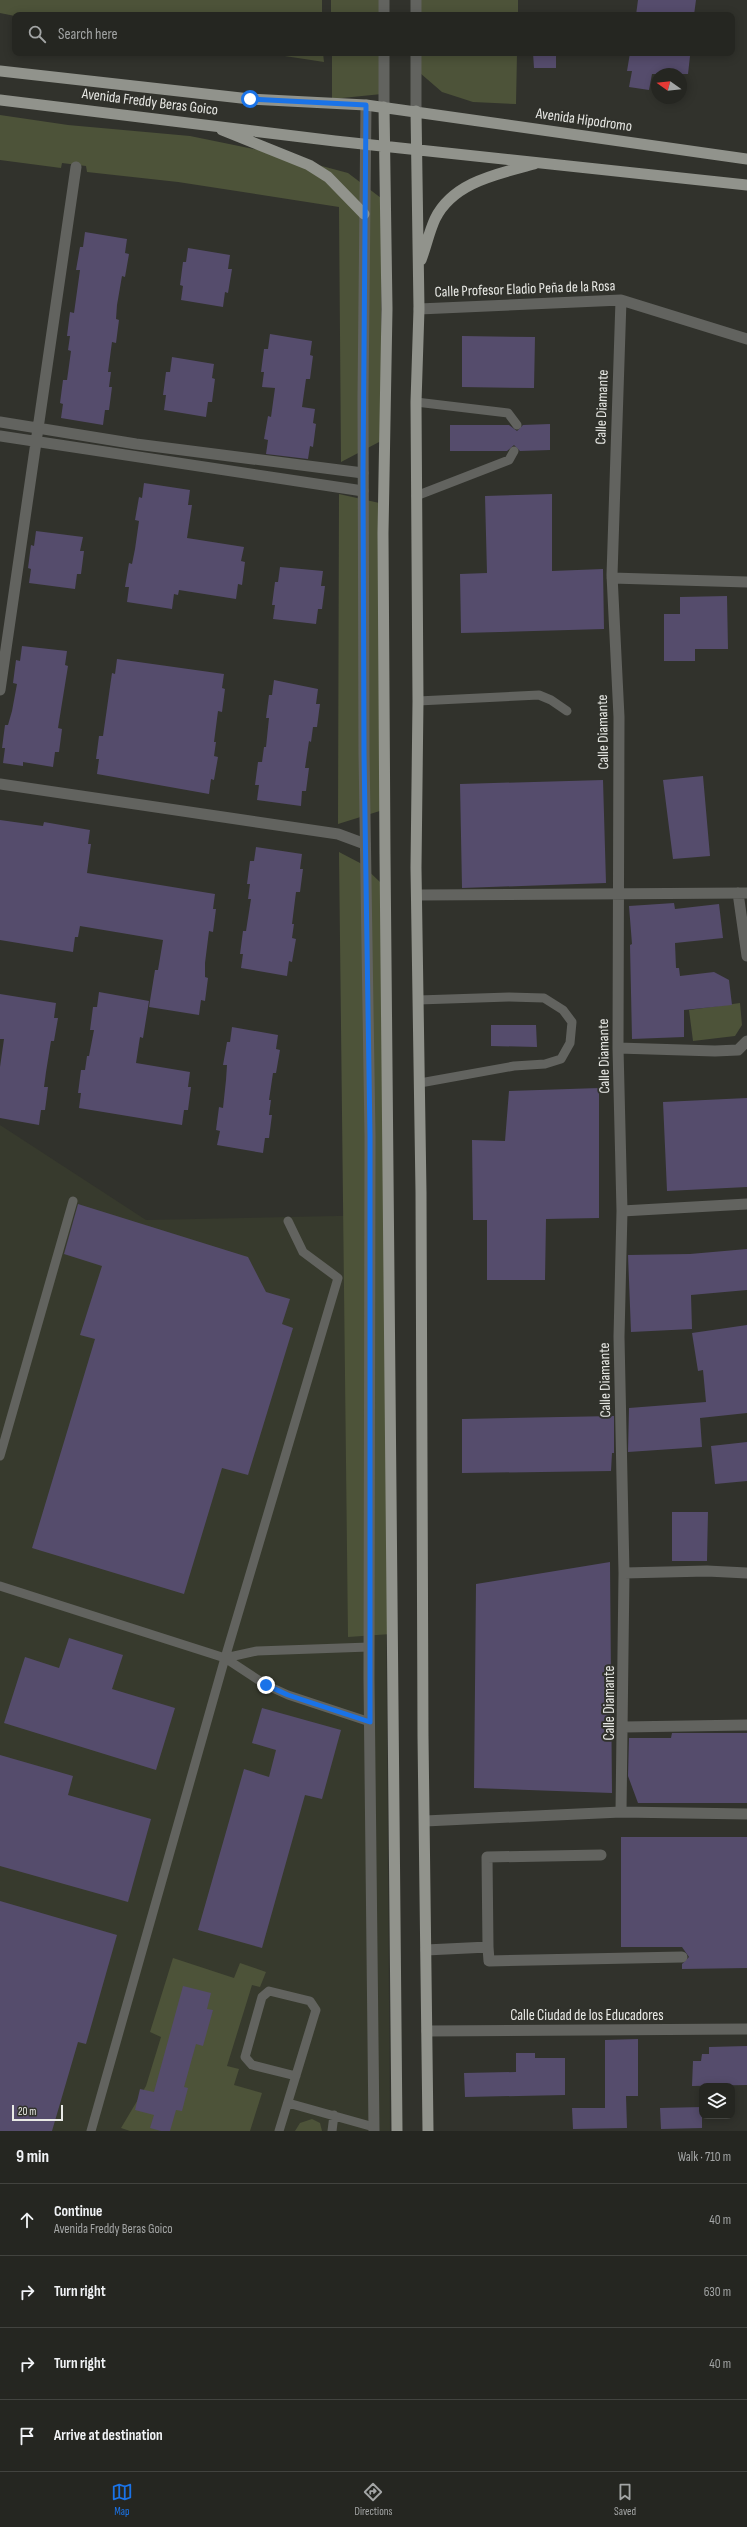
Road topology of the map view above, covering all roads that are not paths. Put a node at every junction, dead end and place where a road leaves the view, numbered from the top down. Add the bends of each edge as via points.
1 (384, 0) edge
2 (416, 0) edge
3 (384, 12) edge
4 (416, 12) edge
5 (384, 56) edge
6 (416, 56) edge
7 (0, 71) edge
8 (0, 100) edge
9 (366, 105) junction
10 (384, 107) junction
11 (416, 111) junction
12 (205, 124) junction
13 (364, 144) junction
14 (385, 146) junction
15 (416, 149) junction
16 (747, 159) edge
17 (541, 162) junction
18 (76, 167) dead end
19 (747, 185) edge
20 (364, 214) junction
21 (418, 268) junction
22 (621, 300) junction
23 (418, 309) junction
24 (747, 338) edge
25 (416, 402) junction
26 (0, 422) edge
27 (517, 425) dead end
28 (38, 427) junction
29 (0, 436) edge
30 (36, 440) junction
31 (136, 444) junction
32 (514, 451) dead end
33 (134, 457) junction
34 (241, 458) junction
35 (238, 472) junction
36 (346, 472) junction
37 (363, 473) junction
38 (345, 488) junction
39 (363, 491) junction
40 (416, 496) junction
41 (612, 578) junction
42 (747, 582) edge
43 (0, 690) edge
44 (418, 700) junction
45 (567, 711) dead end
46 (0, 784) edge
47 (365, 844) junction
48 (742, 893) edge
49 (417, 895) junction
50 (618, 895) junction
51 (747, 956) edge
52 (418, 1000) junction
53 (747, 1041) edge
54 (618, 1048) junction
55 (420, 1083) junction
56 (73, 1201) dead end
57 (747, 1204) edge
58 (622, 1210) junction
59 (288, 1221) dead end
60 (0, 1456) edge
61 (624, 1573) junction
62 (747, 1573) edge
63 (0, 1586) edge
64 (369, 1647) junction
65 (225, 1658) junction
66 (370, 1722) junction
67 (747, 1725) edge
68 (624, 1727) junction
69 (622, 1812) junction
70 (747, 1814) edge
71 (425, 1821) junction
72 (601, 1855) dead end
73 (488, 1947) junction
74 (426, 1950) junction
75 (682, 1957) dead end
76 (747, 2029) edge
77 (427, 2031) junction
78 (296, 2076) junction
79 (288, 2103) junction
80 (334, 2115) junction
81 (374, 2129) edge
82 (91, 2131) edge
83 (279, 2131) edge
84 (332, 2131) edge
85 (397, 2131) edge
86 (428, 2131) edge

1 - 3 street
2 - 4 street
5 - 10 street
6 - 11 street
7 - 9 main road, Avenida Freddy Beras Goico via 250,99
8 - 12 main road, Avenida Freddy Beras Goico
9 - 10 main road, Avenida Freddy Beras Goico
9 - 13 street
10 - 11 main road, Avenida Freddy Beras Goico
10 - 14 main road
11 - 15 main road
11 - 16 main road, Avenida Hipodromo
12 - 13 main road, Avenida Freddy Beras Goico
12 - 20 main road via 309,165 328,177
13 - 14 main road, Avenida Freddy Beras Goico
13 - 20 street
14 - 15 main road, Avenida Freddy Beras Goico
14 - 85 main road via 387,309 383,533
15 - 17 main road
15 - 21 main road
17 - 19 main road
17 - 21 main road via 482,180 458,192 443,206 435,220
18 - 28 street
20 - 37 street
21 - 23 main road
22 - 23 street, Calle Profesor Eladio Peña de la Rosa
22 - 24 street, Calle Profesor Eladio Peña de la Rosa
22 - 41 street, Calle Diamante
23 - 25 main road
25 - 27 lane via 508,413
25 - 40 main road
26 - 28 street
28 - 30 street
28 - 31 street
29 - 30 street
30 - 33 street
30 - 43 street
31 - 33 street
31 - 34 street
32 - 40 lane via 508,460
33 - 35 street
34 - 35 street
34 - 36 street
35 - 38 street
36 - 37 street
36 - 38 street
37 - 39 street
38 - 39 street
39 - 47 street
40 - 44 main road
41 - 42 street
41 - 50 street, Calle Diamante via 619,717
44 - 45 lane via 540,695
44 - 49 main road
46 - 47 street via 338,834
47 - 64 street via 370,1136
48 - 50 street
48 - 51 street
49 - 50 street
49 - 52 main road
50 - 54 street, Calle Diamante
52 - 55 main road
52 - 55 lane via 544,998 563,1010 572,1022 570,1043 561,1059 545,1064 514,1066
53 - 54 street via 738,1050
54 - 58 street, Calle Diamante
55 - 71 main road
56 - 60 lane
57 - 58 street
58 - 61 street, Calle Diamante via 619,1337
59 - 65 lane via 303,1252 338,1278
61 - 62 street
61 - 68 street, Calle Diamante
63 - 65 lane
64 - 65 lane via 257,1651
64 - 66 street
65 - 66 lane via 266,1685 288,1695
65 - 82 lane
66 - 81 street
67 - 68 street
68 - 69 street, Calle Diamante
69 - 70 street
69 - 71 street
71 - 74 main road
72 - 73 street via 487,1857
73 - 74 street
73 - 75 street via 489,1961
74 - 77 main road
76 - 77 street, Calle Ciudad de los Educadores
77 - 86 main road
78 - 78 lane via 315,2006 310,2001 269,1991 262,1997 245,2057 252,2065
78 - 79 lane
79 - 80 lane
79 - 83 lane
80 - 81 lane
80 - 84 lane

